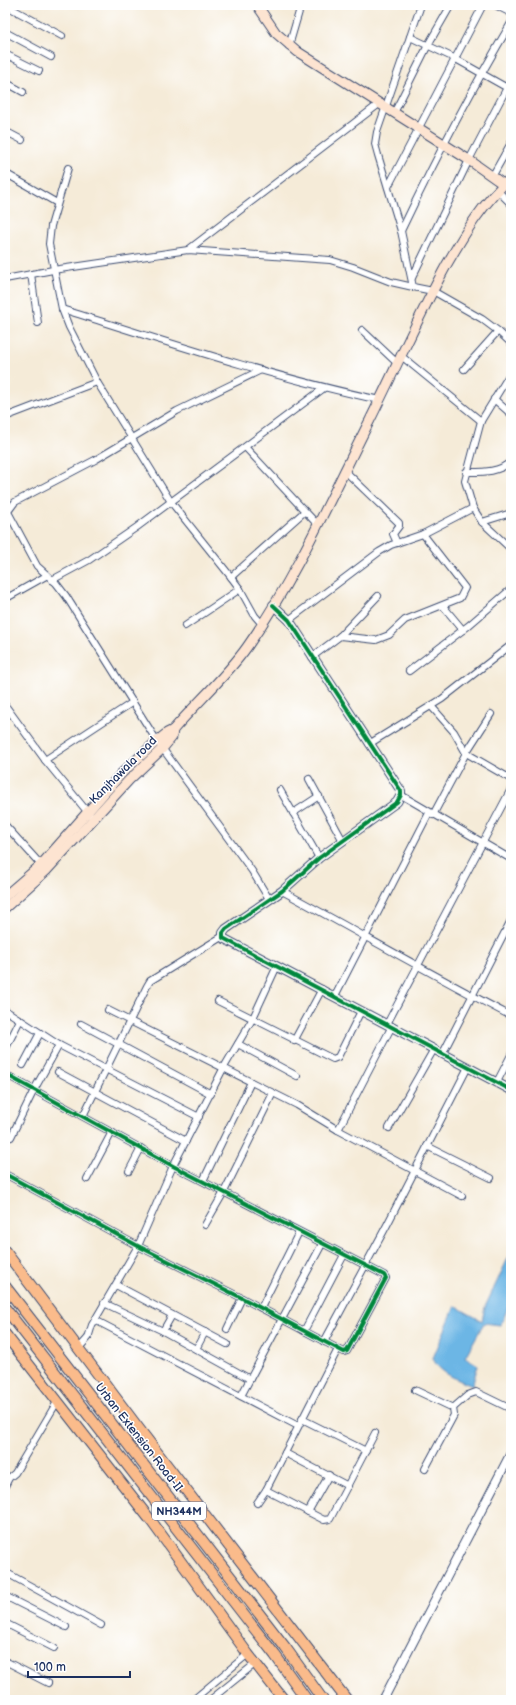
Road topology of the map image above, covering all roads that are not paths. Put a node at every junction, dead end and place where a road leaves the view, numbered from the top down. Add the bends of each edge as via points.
1 (5, 5) edge
2 (301, 5) edge
3 (421, 5) edge
4 (451, 5) edge
5 (483, 5) edge
6 (495, 5) edge
7 (261, 7) edge
8 (511, 13) edge
9 (511, 23) edge
10 (5, 32) edge
11 (62, 36) dead end
12 (410, 37) junction
13 (428, 45) junction
14 (289, 46) junction
15 (5, 54) edge
16 (51, 57) dead end
17 (454, 58) junction
18 (39, 71) dead end
19 (481, 73) junction
20 (511, 80) edge
21 (5, 82) edge
22 (509, 89) edge
23 (23, 92) dead end
24 (382, 106) junction
25 (394, 113) junction
26 (419, 128) junction
27 (5, 131) edge
28 (22, 140) dead end
29 (511, 142) edge
30 (443, 144) junction
31 (469, 160) junction
32 (68, 168) dead end
33 (5, 173) edge
34 (493, 175) junction
35 (511, 178) edge
36 (388, 187) junction
37 (500, 187) junction
38 (57, 203) junction
39 (511, 204) edge
40 (401, 231) junction
41 (188, 250) junction
42 (53, 270) junction
43 (31, 274) junction
44 (412, 278) junction
45 (5, 280) edge
46 (413, 287) junction
47 (432, 291) junction
48 (62, 309) junction
49 (38, 323) dead end
50 (362, 330) dead end
51 (498, 331) junction
52 (511, 343) edge
53 (399, 359) junction
54 (464, 369) dead end
55 (261, 370) junction
56 (511, 372) edge
57 (506, 381) junction
58 (97, 382) junction
59 (511, 386) edge
60 (324, 388) junction
61 (494, 399) junction
62 (380, 400) junction
63 (511, 414) edge
64 (5, 417) edge
65 (481, 421) junction
66 (132, 438) junction
67 (246, 448) junction
68 (511, 461) edge
69 (344, 470) junction
70 (466, 472) junction
71 (171, 502) junction
72 (473, 508) junction
73 (304, 512) junction
74 (511, 513) edge
75 (7, 514) edge
76 (482, 522) junction
77 (317, 524) junction
78 (423, 534) junction
79 (397, 543) junction
80 (511, 549) edge
81 (46, 576) junction
82 (231, 577) junction
83 (52, 580) junction
84 (240, 589) junction
85 (511, 589) edge
86 (378, 596) dead end
87 (5, 599) edge
88 (273, 605) junction
89 (443, 606) junction
90 (289, 620) junction
91 (262, 624) junction
92 (185, 626) dead end
93 (463, 630) junction
94 (340, 636) junction
95 (511, 646) edge
96 (312, 657) junction
97 (409, 671) dead end
98 (133, 702) junction
99 (5, 705) edge
100 (431, 706) junction
101 (491, 714) dead end
102 (369, 744) junction
103 (159, 745) junction
104 (466, 753) junction
105 (44, 760) junction
106 (309, 779) dead end
107 (511, 779) edge
108 (511, 789) edge
109 (280, 790) dead end
110 (401, 795) junction
111 (318, 796) junction
112 (293, 813) junction
113 (432, 814) junction
114 (90, 815) junction
115 (5, 825) edge
116 (343, 840) junction
117 (483, 843) junction
118 (319, 858) junction
119 (511, 859) edge
120 (44, 868) junction
121 (282, 891) junction
122 (5, 896) edge
123 (269, 899) junction
124 (5, 908) edge
125 (511, 920) edge
126 (223, 936) junction
127 (366, 936) junction
128 (277, 966) junction
129 (418, 967) junction
130 (322, 989) junction
131 (335, 996) junction
132 (472, 996) junction
133 (218, 1001) dead end
134 (5, 1010) edge
135 (108, 1010) dead end
136 (362, 1011) junction
137 (511, 1016) edge
138 (253, 1018) junction
139 (20, 1020) junction
140 (131, 1022) junction
141 (81, 1024) dead end
142 (390, 1025) junction
143 (40, 1033) junction
144 (294, 1041) junction
145 (119, 1044) junction
146 (238, 1044) junction
147 (60, 1045) junction
148 (434, 1049) junction
149 (5, 1050) edge
150 (442, 1053) junction
151 (511, 1054) edge
152 (24, 1065) dead end
153 (468, 1067) junction
154 (107, 1069) junction
155 (223, 1069) junction
156 (58, 1072) dead end
157 (5, 1074) edge
158 (296, 1076) dead end
159 (251, 1082) junction
160 (497, 1082) junction
161 (34, 1090) junction
162 (511, 1090) edge
163 (96, 1092) junction
164 (273, 1093) junction
165 (211, 1094) junction
166 (83, 1116) junction
167 (198, 1117) junction
168 (389, 1128) dead end
169 (338, 1130) junction
170 (112, 1132) junction
171 (11, 1138) dead end
172 (186, 1141) junction
173 (427, 1146) junction
174 (141, 1148) junction
175 (173, 1166) junction
176 (129, 1171) dead end
177 (414, 1171) junction
178 (5, 1174) edge
179 (490, 1178) dead end
180 (87, 1179) dead end
181 (203, 1181) junction
182 (224, 1192) junction
183 (462, 1196) dead end
184 (205, 1225) dead end
185 (299, 1232) junction
186 (322, 1244) junction
187 (138, 1246) junction
188 (5, 1251) edge
189 (344, 1255) junction
190 (365, 1266) junction
191 (116, 1285) junction
192 (5, 1286) edge
193 (242, 1298) junction
194 (104, 1303) junction
195 (5, 1308) edge
196 (261, 1308) junction
197 (172, 1315) junction
198 (283, 1319) junction
199 (95, 1320) junction
200 (227, 1329) dead end
201 (163, 1331) junction
202 (304, 1331) junction
203 (205, 1332) junction
204 (5, 1334) edge
205 (324, 1342) junction
206 (227, 1344) dead end
207 (79, 1348) junction
208 (196, 1349) junction
209 (338, 1349) junction
210 (250, 1379) junction
211 (415, 1390) dead end
212 (241, 1396) junction
213 (57, 1402) junction
214 (453, 1408) junction
215 (511, 1410) edge
216 (302, 1419) junction
217 (298, 1426) junction
218 (375, 1433) dead end
219 (366, 1451) junction
220 (285, 1453) junction
221 (511, 1453) edge
222 (425, 1469) dead end
223 (328, 1475) junction
224 (7, 1476) edge
225 (5, 1486) edge
226 (348, 1486) junction
227 (266, 1490) junction
228 (257, 1503) dead end
229 (308, 1512) junction
230 (5, 1572) edge
231 (5, 1596) edge
232 (5, 1623) edge
233 (102, 1625) dead end
234 (66, 1627) dead end
235 (54, 1648) dead end
236 (248, 1654) junction
237 (5, 1661) edge
238 (256, 1663) junction
239 (48, 1683) dead end
240 (193, 1700) edge
241 (210, 1700) edge
242 (284, 1700) edge
243 (307, 1700) edge
244 (323, 1700) edge
245 (347, 1700) edge
246 (383, 1700) edge

1 - 11 street
2 - 14 street
3 - 12 street
4 - 13 street
5 - 17 street
6 - 8 street
7 - 14 main road via 276,33
9 - 19 street
10 - 16 street
12 - 13 street
12 - 24 street
13 - 17 street
13 - 25 street
14 - 24 main road
15 - 18 street
17 - 19 street
17 - 26 street
19 - 22 street
19 - 30 street
20 - 22 street
21 - 23 street
22 - 31 street
24 - 25 main road
24 - 36 street via 376,144
24 - 41 street
25 - 26 main road
26 - 30 main road
26 - 36 street
27 - 28 street
29 - 34 street
30 - 31 main road
30 - 40 street
31 - 34 main road
31 - 44 street
32 - 38 street
33 - 38 street
34 - 37 main road
35 - 37 main road, Kanjhawala road
36 - 40 street
37 - 39 street
37 - 47 main road, Kanjhawala road via 469,227
38 - 42 street via 49,236
40 - 44 street
41 - 42 street
41 - 46 street via 330,260 391,282
42 - 43 street
42 - 48 street
43 - 45 street
43 - 49 street
44 - 46 street
46 - 47 street
47 - 51 street
47 - 53 main road, Kanjhawala road
48 - 55 street
48 - 58 street via 79,350
50 - 53 street
51 - 52 street
51 - 54 street
53 - 62 main road, Kanjhawala road
53 - 65 street
55 - 60 street
55 - 66 street via 176,411
56 - 57 street
57 - 59 street
57 - 61 street
58 - 64 street
58 - 66 street
60 - 62 street
60 - 67 street
61 - 63 street
61 - 65 street
62 - 69 main road, Kanjhawala road
65 - 70 street
66 - 71 street
66 - 75 street via 15,502
67 - 71 street
67 - 73 street
68 - 70 street via 499,469
69 - 77 main road, Kanjhawala road
69 - 79 street via 399,523 393,534
70 - 72 street via 465,481
71 - 82 street
71 - 83 street via 89,560
72 - 76 street
72 - 78 street
73 - 77 street
73 - 82 street
74 - 76 street
75 - 81 street via 37,566
76 - 80 street
77 - 88 main road, Kanjhawala road
78 - 79 street
78 - 89 street via 465,588 460,598
79 - 90 street via 379,552
81 - 83 street
81 - 87 street
82 - 84 street
83 - 98 street via 66,596
84 - 91 street via 254,616
84 - 92 street
85 - 93 street
86 - 94 street
88 - 90 street
88 - 91 main road, Kanjhawala road
89 - 93 street
89 - 94 street via 405,620 389,635 376,640
90 - 96 street
91 - 103 main road, Kanjhawala road via 225,675 173,730 167,733
93 - 97 street
94 - 96 street
95 - 100 street
96 - 102 street
98 - 103 street
98 - 105 street
99 - 105 street
100 - 102 street
100 - 104 street via 454,732
101 - 104 street
102 - 110 street via 401,791
103 - 114 main road, Kanjhawala road via 122,773
103 - 123 street via 252,871
104 - 107 street
104 - 113 street
105 - 114 street
106 - 111 street
108 - 117 street
109 - 112 street
110 - 113 street
110 - 116 street via 397,802
111 - 112 street
111 - 116 street
112 - 118 street
113 - 117 street
113 - 127 street
114 - 120 main road, Kanjhawala road
115 - 120 street
116 - 118 street
117 - 119 street
117 - 129 street
118 - 121 street
120 - 122 main road, Kanjhawala road
120 - 124 main road, Kanjhawala road
121 - 123 street
121 - 127 street
123 - 126 street via 226,929
125 - 132 street
126 - 128 street
126 - 140 street via 150,981
127 - 129 street
127 - 131 street
128 - 130 street
128 - 138 street
129 - 132 street
129 - 142 street
130 - 131 street
130 - 144 street
131 - 136 street
132 - 137 street
132 - 150 street
133 - 138 street
134 - 139 street
135 - 140 street
136 - 142 street
136 - 144 street via 336,1059
138 - 144 street
138 - 146 street
139 - 143 street
139 - 149 street
140 - 145 street
140 - 155 street
141 - 145 street
142 - 148 street
142 - 169 street
143 - 147 street
143 - 152 street
145 - 154 street
145 - 165 street
146 - 155 street
146 - 158 street
147 - 154 street
147 - 161 street
148 - 150 street
148 - 168 street
150 - 153 street
151 - 160 street
153 - 160 street
153 - 173 street
154 - 163 street
154 - 167 street
155 - 159 street
155 - 165 street
156 - 163 street
157 - 161 street
159 - 164 street
159 - 181 street
160 - 162 street
161 - 166 street
161 - 171 street
163 - 166 street
163 - 172 street
164 - 169 street
164 - 182 street
165 - 167 street
166 - 170 street
167 - 172 street
169 - 177 street
170 - 174 street
170 - 180 street
172 - 175 street
173 - 177 street
173 - 179 street
174 - 175 street
174 - 176 street
175 - 181 street
175 - 187 street
177 - 183 street
177 - 190 street
178 - 187 street
181 - 182 street
182 - 184 street
182 - 185 street
185 - 186 street
185 - 196 street
186 - 189 street
186 - 198 street
187 - 191 street
187 - 193 street
188 - 207 main road
189 - 190 street
189 - 202 street
190 - 205 street
190 - 209 street via 386,1278 347,1351
191 - 194 street
191 - 197 street
192 - 244 main road, Urban Extension Road-II / NH344M
193 - 196 street
193 - 200 street
194 - 199 street
194 - 201 street
195 - 243 main road, NH344M via 275,1655
196 - 198 street
197 - 201 street
197 - 203 street
198 - 202 street
198 - 210 street
199 - 207 street via 88,1338
199 - 212 street
201 - 208 street
202 - 205 street
203 - 206 street
203 - 208 street
204 - 213 main road
205 - 209 street
207 - 245 main road
208 - 210 street
209 - 216 street
210 - 212 street
211 - 214 street
212 - 217 street
213 - 224 street via 15,1473
213 - 236 main road via 157,1528
214 - 215 street via 468,1395 476,1392
214 - 222 street via 454,1414
216 - 217 street
216 - 219 street
217 - 220 street
218 - 219 street
219 - 226 street
220 - 223 street
220 - 227 street
221 - 246 street
223 - 226 street
223 - 229 street
224 - 225 street
226 - 229 street via 330,1519 324,1520
227 - 228 street
227 - 229 street
230 - 233 street
231 - 234 street
232 - 235 street
236 - 238 main road
236 - 240 street
237 - 239 street
238 - 241 street
238 - 242 main road

